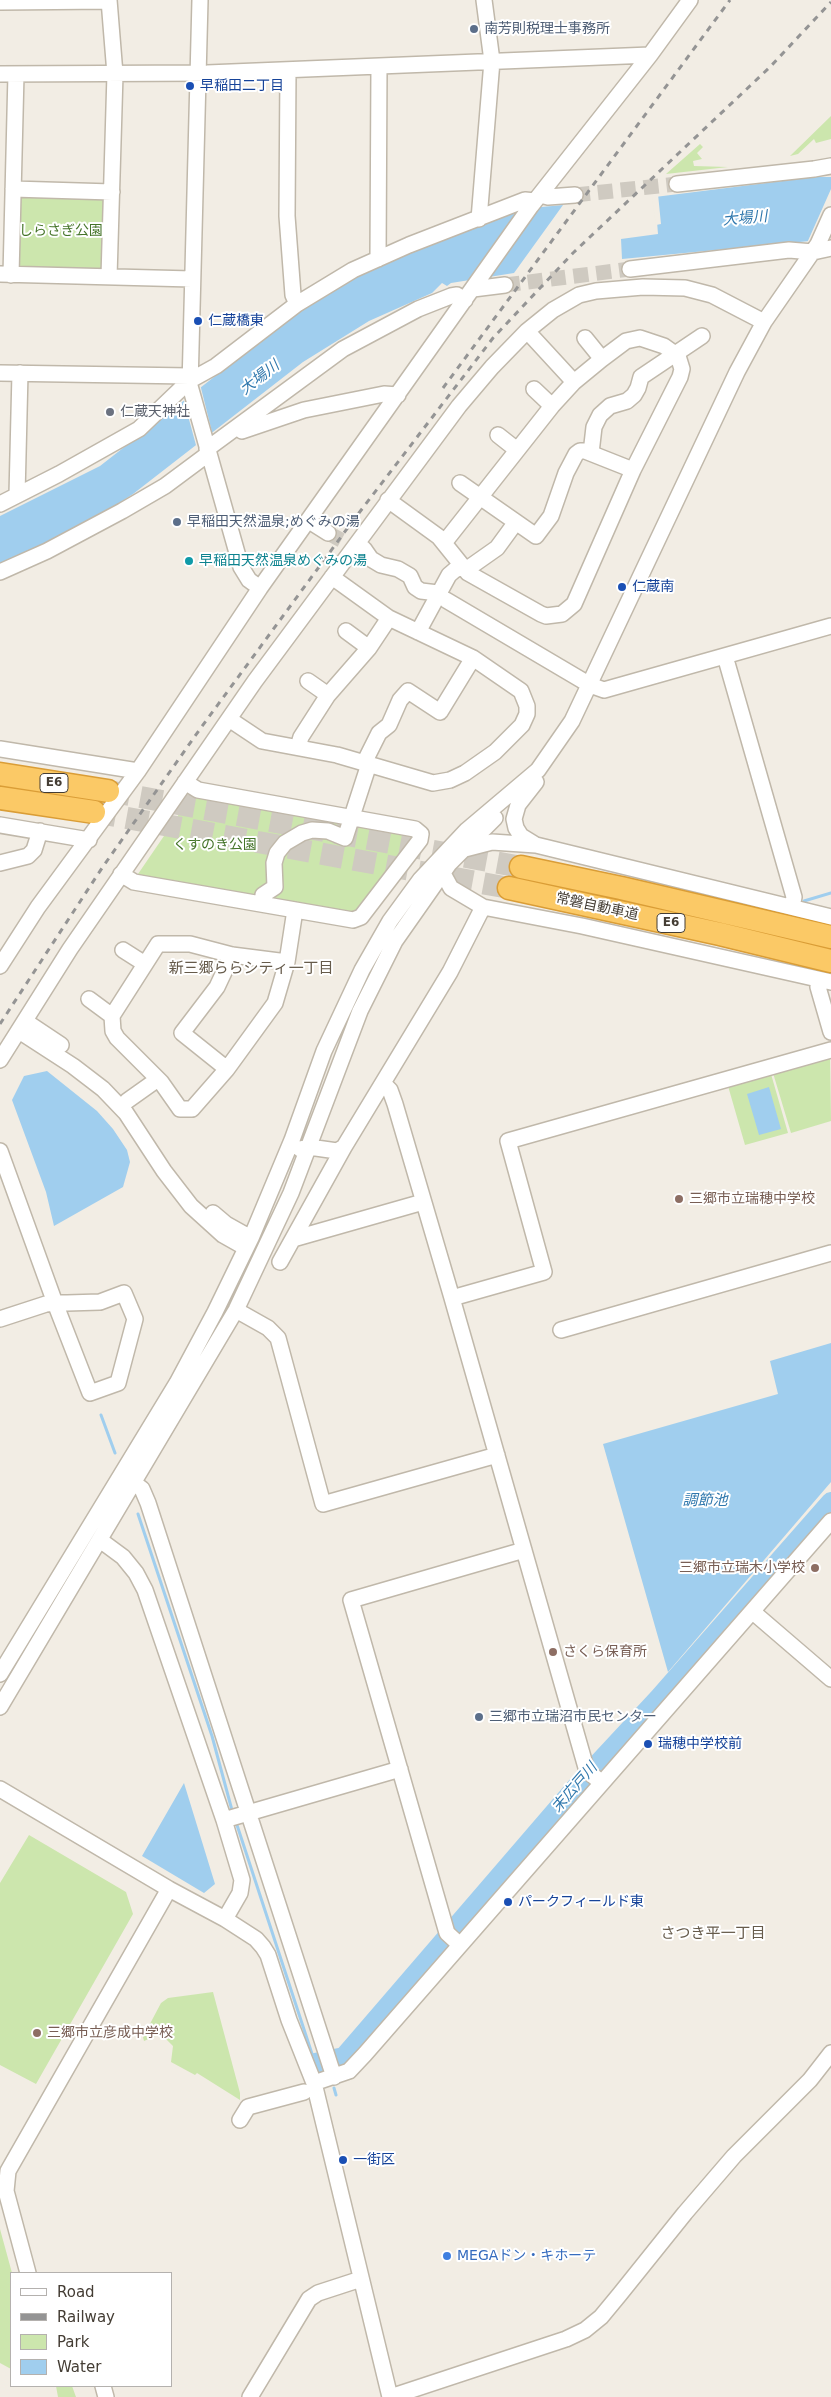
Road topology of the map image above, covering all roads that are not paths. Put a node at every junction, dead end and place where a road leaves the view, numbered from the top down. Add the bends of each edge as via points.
1 (109, 0) edge
2 (200, 0) edge
3 (484, 0) edge
4 (690, 0) edge
5 (0, 2) edge
6 (650, 55) junction
7 (492, 61) junction
8 (379, 66) junction
9 (288, 70) junction
10 (199, 73) junction
11 (0, 74) edge
12 (16, 74) junction
13 (115, 74) junction
14 (831, 166) edge
15 (677, 184) tunnel mouth
16 (13, 189) junction
17 (112, 192) junction
18 (575, 195) tunnel mouth
19 (535, 201) junction
20 (831, 215) edge
21 (479, 219) junction
22 (821, 248) edge
23 (378, 259) junction
24 (630, 269) tunnel mouth
25 (5, 274) edge
26 (109, 277) junction
27 (192, 279) junction
28 (505, 285) tunnel mouth
29 (472, 290) junction
30 (297, 304) junction
31 (764, 322) junction
32 (527, 331) junction
33 (702, 336) dead end
34 (585, 338) dead end
35 (675, 354) junction
36 (602, 359) junction
37 (0, 373) edge
38 (20, 373) junction
39 (190, 382) junction
40 (574, 382) junction
41 (534, 390) dead end
42 (398, 395) junction
43 (552, 406) junction
44 (498, 435) dead end
45 (227, 436) junction
46 (207, 450) junction
47 (517, 450) junction
48 (591, 453) junction
49 (632, 470) junction
50 (460, 483) dead end
51 (17, 496) junction
52 (481, 497) junction
53 (388, 500) junction
54 (0, 504) edge
55 (309, 521) junction
56 (516, 522) junction
57 (328, 533) tunnel mouth
58 (444, 543) junction
59 (364, 549) tunnel mouth
60 (462, 568) junction
61 (0, 572) edge
62 (332, 577) junction
63 (260, 588) junction
64 (442, 596) junction
65 (389, 618) junction
66 (831, 626) edge
67 (346, 631) dead end
68 (418, 632) junction
69 (368, 648) junction
70 (726, 656) junction
71 (474, 658) junction
72 (308, 681) dead end
73 (590, 685) junction
74 (328, 696) junction
75 (229, 719) junction
76 (572, 721) junction
77 (298, 747) junction
78 (0, 749) edge
79 (367, 763) junction
80 (138, 771) junction
81 (0, 774) edge
82 (185, 782) junction
83 (536, 782) junction
84 (108, 791) tunnel mouth
85 (0, 798) edge
86 (94, 812) tunnel mouth
87 (351, 818) junction
88 (0, 825) edge
89 (40, 831) junction
90 (89, 840) junction
91 (536, 845) junction
92 (462, 850) junction
93 (0, 863) edge
94 (439, 867) junction
95 (521, 867) tunnel mouth
96 (121, 874) junction
97 (509, 888) tunnel mouth
98 (263, 904) junction
99 (483, 907) junction
100 (792, 907) junction
101 (295, 910) junction
102 (831, 917) edge
103 (831, 937) edge
104 (123, 950) dead end
105 (232, 955) junction
106 (287, 962) junction
107 (145, 964) junction
108 (0, 966) edge
109 (827, 974) edge
110 (89, 999) dead end
111 (112, 1016) junction
112 (22, 1026) junction
113 (831, 1032) edge
114 (831, 1050) edge
115 (0, 1060) edge
116 (227, 1069) junction
117 (158, 1079) junction
118 (383, 1083) junction
119 (127, 1101) junction
120 (309, 1147) junction
121 (344, 1147) junction
122 (0, 1150) edge
123 (423, 1202) junction
124 (263, 1209) junction
125 (293, 1239) junction
126 (249, 1243) junction
127 (831, 1253) edge
128 (280, 1262) dead end
129 (452, 1298) junction
130 (55, 1303) junction
131 (236, 1310) junction
132 (0, 1319) edge
133 (561, 1330) dead end
134 (496, 1455) junction
135 (134, 1483) junction
136 (831, 1522) edge
137 (100, 1540) junction
138 (524, 1550) junction
139 (753, 1612) junction
140 (194, 1644) junction
141 (172, 1651) junction
142 (0, 1674) edge
143 (831, 1679) edge
144 (0, 1707) edge
145 (217, 1715) junction
146 (196, 1721) junction
147 (400, 1769) junction
148 (594, 1777) junction
149 (0, 1789) edge
150 (248, 1812) junction
151 (227, 1818) junction
152 (169, 1889) junction
153 (225, 1919) junction
154 (454, 1939) junction
155 (831, 2053) edge
156 (334, 2077) junction
157 (309, 2087) junction
158 (240, 2120) dead end
159 (28, 2272) edge
160 (361, 2279) junction
161 (250, 2397) edge

1 - 5 street
1 - 13 street
2 - 10 street
3 - 7 street
4 - 6 street
6 - 7 street
6 - 19 street
7 - 8 street
7 - 21 street
8 - 9 street
8 - 23 street
9 - 10 street
9 - 30 street via 287,216 293,295
10 - 13 street
10 - 27 street
11 - 12 street
12 - 13 street
12 - 16 street
13 - 17 street
14 - 15 street
16 - 17 street
16 - 25 street
17 - 26 street
18 - 19 street
19 - 21 street via 526,200
19 - 29 street
20 - 22 street
21 - 23 street
22 - 24 street
22 - 31 street
23 - 30 street via 353,270
25 - 26 street
26 - 27 street
27 - 39 street
28 - 29 street
29 - 42 street
29 - 45 street via 384,326 343,349
30 - 39 street
31 - 32 street via 712,295 685,288 643,287 579,295
31 - 73 street via 737,372
32 - 40 street
32 - 53 street via 478,382
33 - 35 street
34 - 36 street
35 - 36 street via 658,343 640,338 626,341
35 - 48 street via 640,377 638,388 627,401 610,406 600,415 594,427
35 - 49 street via 682,369 680,377
36 - 40 street
37 - 38 street
38 - 39 street
38 - 51 street
39 - 46 street
39 - 51 street via 139,429
40 - 43 street
41 - 43 street
42 - 45 street via 384,394 304,410
42 - 55 street
43 - 47 street
44 - 47 street
45 - 46 street
46 - 61 street via 165,486 47,551
46 - 63 street via 241,567 249,580
47 - 52 street
48 - 49 street
48 - 56 street via 580,451 576,454 561,484 557,505 536,536
49 - 60 street via 596,558 568,611 546,616
50 - 52 street
51 - 54 street
52 - 56 street
52 - 58 street
53 - 58 street via 430,529
53 - 62 street
55 - 57 street
55 - 63 street
56 - 60 street via 497,548 470,567
58 - 60 street
59 - 64 street via 381,565 410,576 421,591
60 - 64 street via 456,568 449,575
62 - 65 street
62 - 75 street
63 - 80 street
64 - 68 street
64 - 73 street
65 - 68 street
65 - 69 street
66 - 70 street
67 - 69 street
68 - 71 street
69 - 74 street
70 - 73 street via 624,686 604,690
70 - 100 street via 794,896
71 - 79 street via 440,712 408,691 388,725 379,733
71 - 79 street via 521,691 527,706 526,719 520,728 487,758 457,777 442,782 425,781
72 - 74 street
73 - 76 street
74 - 77 street
75 - 77 street via 262,741
75 - 82 street
76 - 83 street via 568,739
76 - 94 street via 538,770 473,825
77 - 79 street
78 - 80 street
79 - 87 street
80 - 90 street
81 - 84 highway, E6
82 - 87 street via 198,790
82 - 96 street
83 - 91 street via 518,805 514,820 521,836
83 - 92 street
85 - 86 highway, E6
87 - 98 street via 345,838 328,831 312,830 285,843 274,862 275,887 263,895
87 - 101 street via 415,829 421,834 420,840 361,917 354,920
88 - 89 street
89 - 90 street
89 - 93 street via 34,850 28,856
90 - 108 street via 38,907
91 - 92 street via 492,842
91 - 100 street
92 - 94 street
94 - 99 street via 451,888
94 - 120 street via 395,941 360,1011
94 - 124 street via 420,880 390,921 352,989 324,1051
95 - 103 highway, 常磐自動車道 / E6
96 - 98 street via 134,882
96 - 112 street
97 - 109 highway, 常磐自動車道 / E6 via 720,934
98 - 101 street
99 - 109 street
99 - 118 street via 450,972
100 - 102 street
101 - 106 street
104 - 107 street
105 - 106 street
105 - 107 street via 190,944 158,944
105 - 116 street via 217,987 182,1033
106 - 116 street via 275,1003
107 - 111 street
109 - 113 street via 818,988
110 - 111 street
111 - 117 street via 117,1038
112 - 115 street
112 - 119 street via 83,1061
112 - 126 street via 103,1089 126,1113 191,1206 223,1235
114 - 129 street via 508,1141 544,1272
116 - 117 street via 192,1109 180,1109
117 - 119 street
118 - 121 street
118 - 123 street via 390,1090
119 - 126 street via 200,1200
120 - 121 street via 330,1152
120 - 124 street via 298,1151 280,1189
120 - 131 street via 284,1210
121 - 125 street
122 - 130 street
123 - 125 street
123 - 129 street
124 - 126 street
125 - 128 street
126 - 142 street via 177,1383
127 - 133 street
129 - 134 street
130 - 130 street via 90,1393 118,1383 135,1319 124,1293 100,1302
130 - 132 street
131 - 134 street via 268,1328 278,1338 323,1504
131 - 135 street
134 - 138 street
135 - 137 street
135 - 140 street via 142,1489 148,1503
136 - 139 street
137 - 141 street via 123,1557 136,1573
137 - 144 street
138 - 147 street via 352,1600
138 - 148 street
139 - 143 street
139 - 148 street
140 - 141 street
140 - 145 street
141 - 146 street
145 - 146 street
145 - 150 street
146 - 151 street
147 - 150 street
147 - 154 street
148 - 154 street
149 - 152 street
150 - 151 street
150 - 156 street
151 - 153 street via 242,1880 240,1893
152 - 153 street
152 - 159 street via 8,2171 6,2191
153 - 157 street via 256,1939 268,1955
154 - 156 street via 365,2054 349,2071
155 - 160 street via 810,2080 712,2181 601,2317 576,2335 390,2397
156 - 157 street
157 - 158 street via 248,2107
157 - 160 street
160 - 161 street via 309,2299

